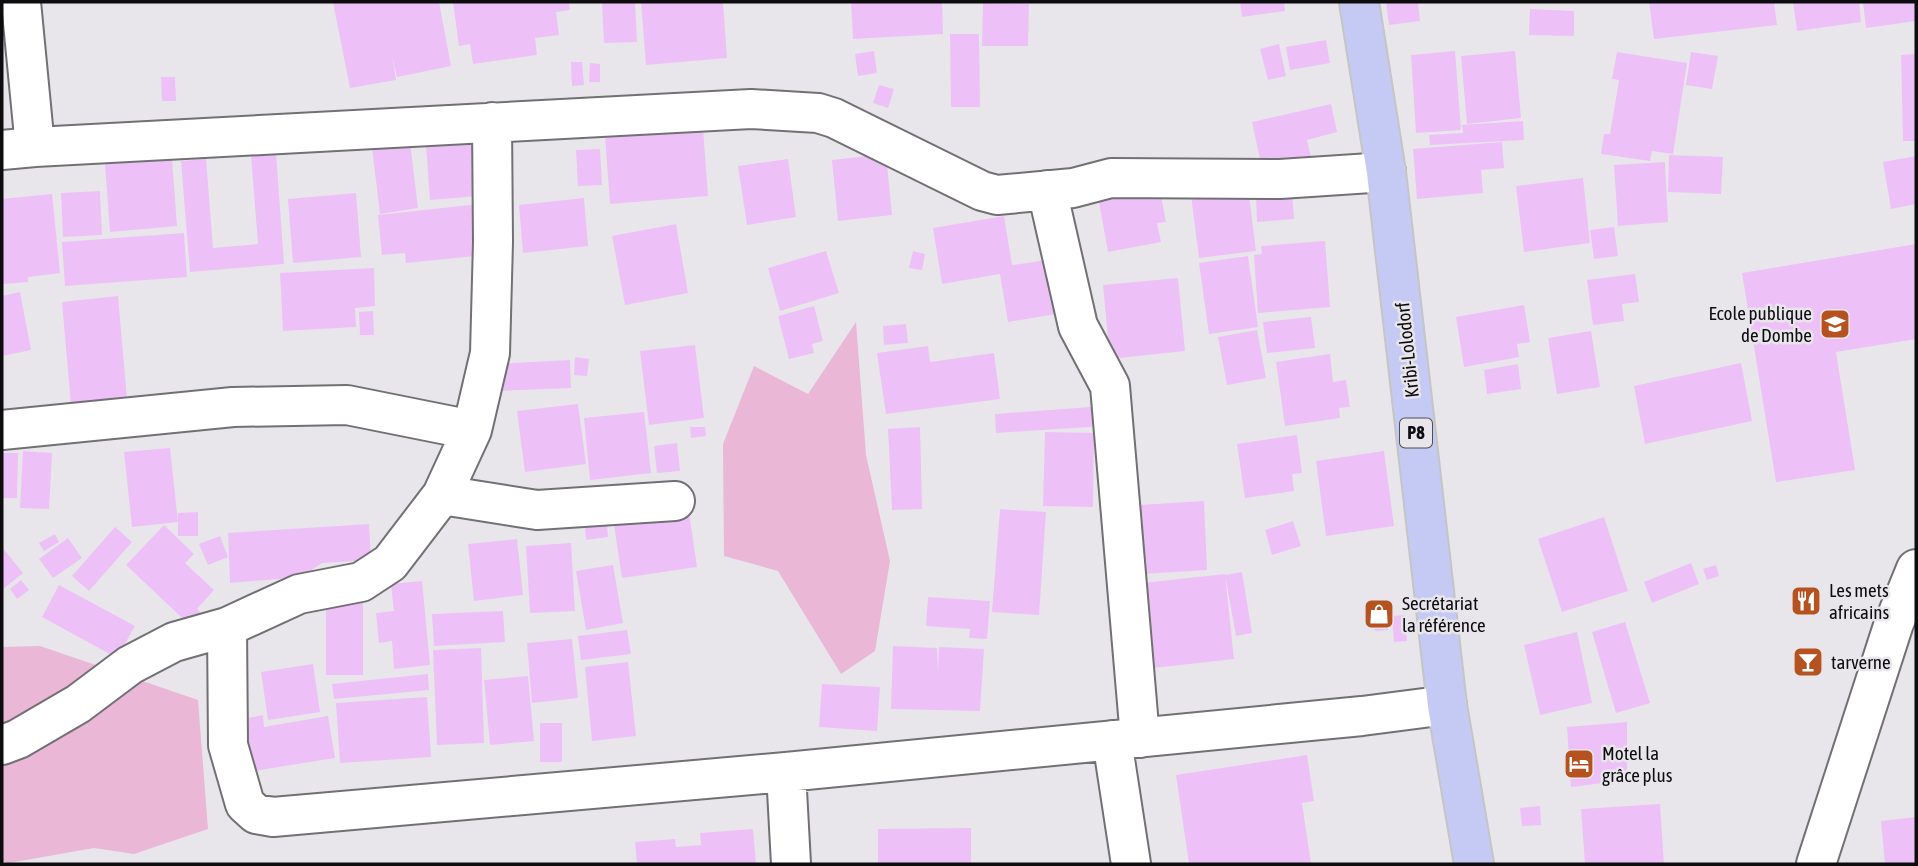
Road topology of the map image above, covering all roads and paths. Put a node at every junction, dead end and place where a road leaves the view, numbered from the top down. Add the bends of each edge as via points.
1 (21, 2) edge
2 (1359, 2) edge
3 (492, 122) junction
4 (18, 149) edge
5 (1387, 173) junction
6 (1047, 190) junction
7 (2, 430) edge
8 (472, 430) junction
9 (442, 495) junction
10 (675, 501) dead end
11 (1916, 569) edge
12 (227, 626) junction
13 (1447, 705) junction
14 (1126, 739) junction
15 (2, 745) edge
16 (786, 772) junction
17 (791, 864) edge
18 (1131, 864) edge
19 (1474, 864) edge
20 (1816, 864) edge

1 - 4 street
2 - 5 main road, Kribi-Lolodorf / P8
3 - 4 street
3 - 6 street via 751,109 818,113 982,191 997,195
3 - 8 street via 490,353
5 - 6 street via 1280,179 1111,178
5 - 13 main road, Kribi-Lolodorf / P8
6 - 14 street via 1078,326 1110,386
7 - 8 street via 233,407 347,405
8 - 9 street
9 - 10 street via 537,510
9 - 12 street via 390,564 361,582 299,594
11 - 20 street
12 - 15 street via 174,642 130,665 78,704
12 - 16 street via 228,745 245,804 256,814 273,817
13 - 14 street
13 - 19 main road, Kribi-Lolodorf / P8
14 - 16 street
14 - 18 street
16 - 17 street

